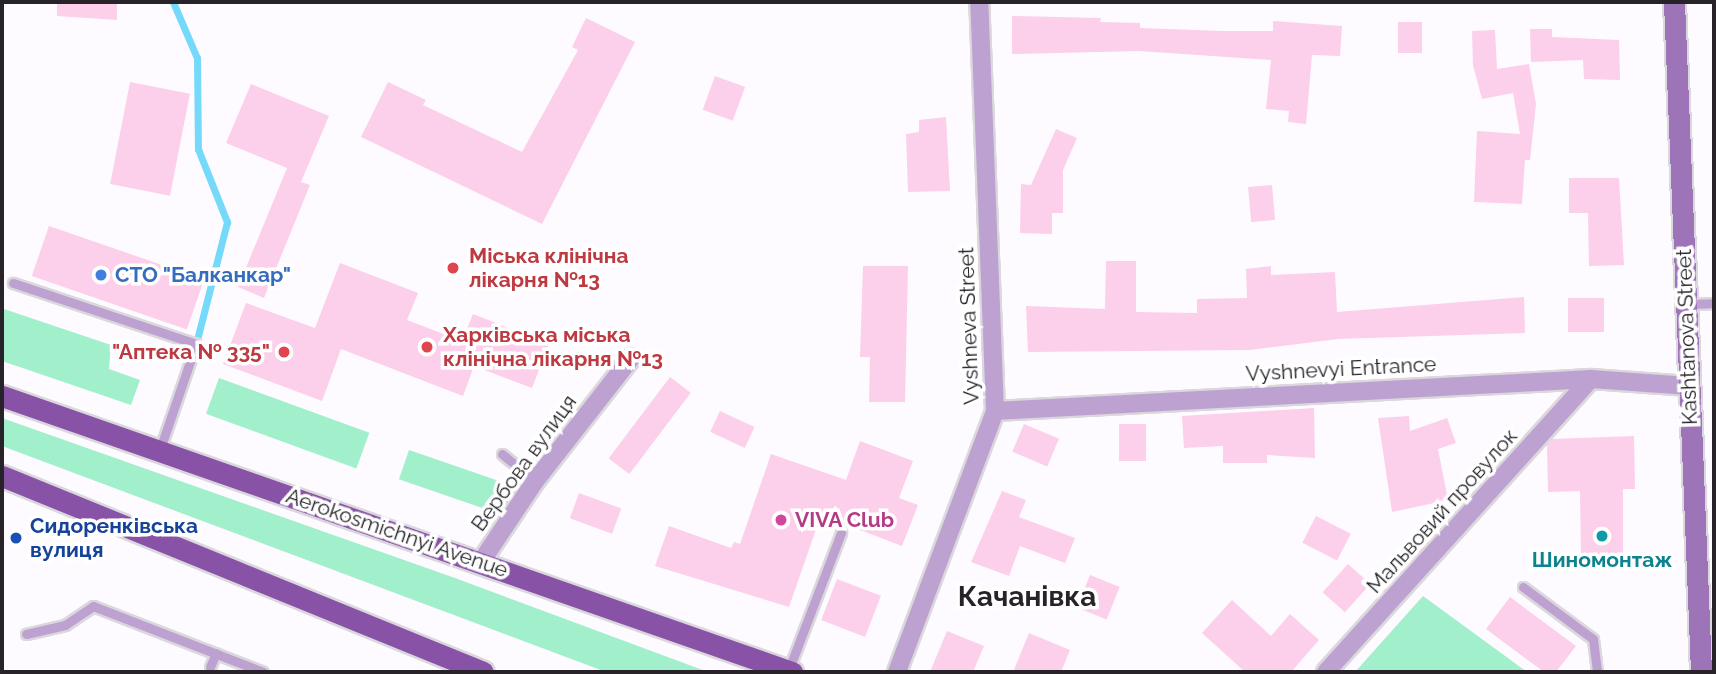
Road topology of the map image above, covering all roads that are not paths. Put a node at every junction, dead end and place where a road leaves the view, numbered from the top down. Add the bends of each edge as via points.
1 (979, 2) edge
2 (1674, 2) edge
3 (13, 283) dead end
4 (1714, 303) edge
5 (1686, 304) junction
6 (631, 358) dead end
7 (1591, 379) junction
8 (1689, 386) junction
9 (2, 396) edge
10 (995, 411) junction
11 (160, 449) junction
12 (502, 454) dead end
13 (2, 476) edge
14 (535, 481) junction
15 (841, 533) dead end
16 (481, 562) junction
17 (1523, 587) dead end
18 (26, 634) dead end
19 (1707, 640) edge
20 (216, 653) junction
21 (210, 667) dead end
22 (454, 667) edge
23 (790, 671) edge
24 (263, 672) edge
25 (483, 672) edge
26 (897, 672) edge
27 (1326, 672) edge
28 (1597, 672) edge
29 (1701, 672) edge

1 - 10 street, Vyshneva Street
2 - 5 street, Kashtanova Street
3 - 11 lane via 197,344
4 - 5 lane
5 - 8 street, Kashtanova Street
6 - 14 street, Вербова вулиця
7 - 8 street, Vyshnevyi Entrance
7 - 10 street, Vyshnevyi Entrance
7 - 27 street, Мальвовий провулок
8 - 19 street, Kashtanova Street
9 - 11 main road, Aerokosmichnyi Avenue
10 - 26 street, Vyshneva Street
11 - 16 main road, Aerokosmichnyi Avenue
12 - 14 lane
13 - 22 main road
14 - 16 street, Вербова вулиця
15 - 23 lane
16 - 23 main road, Aerokosmichnyi Avenue
17 - 28 lane via 1592,639
18 - 20 lane via 65,625 93,606
19 - 29 street, Kashtanova Street
20 - 21 lane
20 - 24 lane
22 - 25 main road

